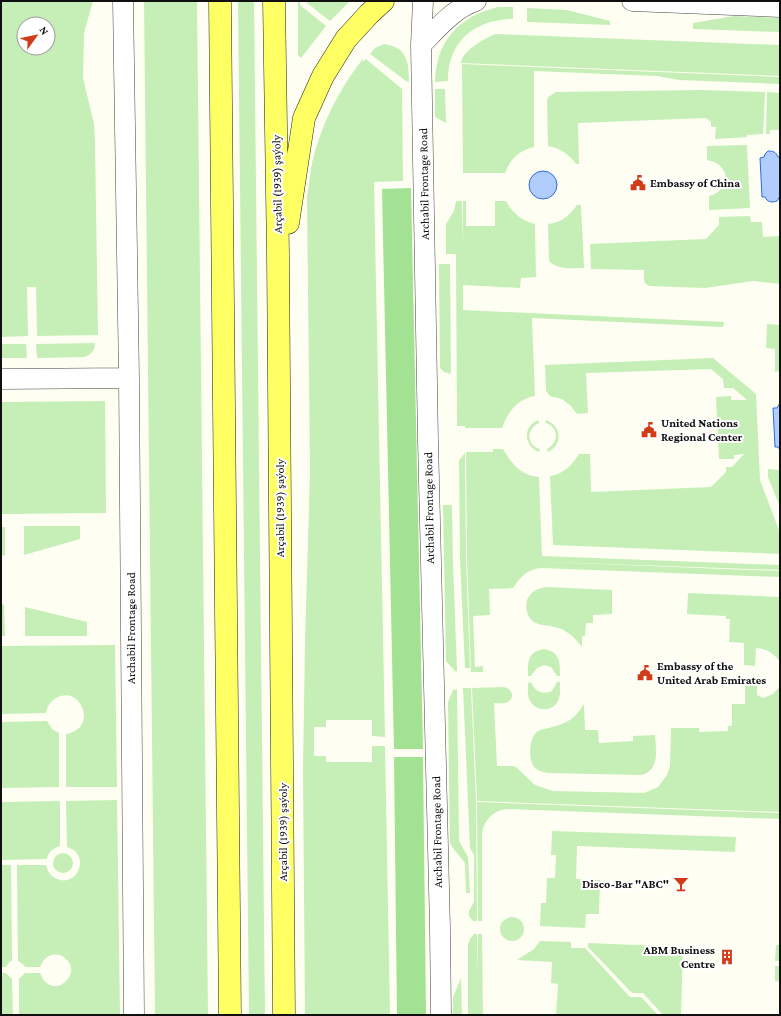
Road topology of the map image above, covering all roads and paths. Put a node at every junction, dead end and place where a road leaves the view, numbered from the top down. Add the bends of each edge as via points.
1 (123, 1) edge
2 (220, 1) edge
3 (274, 1) edge
4 (384, 1) edge
5 (423, 1) edge
6 (476, 1) edge
7 (632, 1) edge
8 (780, 7) edge
9 (421, 45) junction
10 (278, 255) junction
11 (129, 378) junction
12 (1, 379) edge
13 (134, 1015) edge
14 (230, 1015) edge
15 (284, 1015) edge
16 (440, 1015) edge

1 - 11 street, Archabil Frontage Road
2 - 14 main road
3 - 10 main road, Arçabil (1939) şaýoly
4 - 10 main road via 346,39 323,76 304,118 288,223
5 - 9 street, Archabil Frontage Road
6 - 9 street via 446,19
7 - 8 street
9 - 16 street, Archabil Frontage Road
10 - 15 main road, Arçabil (1939) şaýoly
11 - 12 street
11 - 13 street, Archabil Frontage Road

